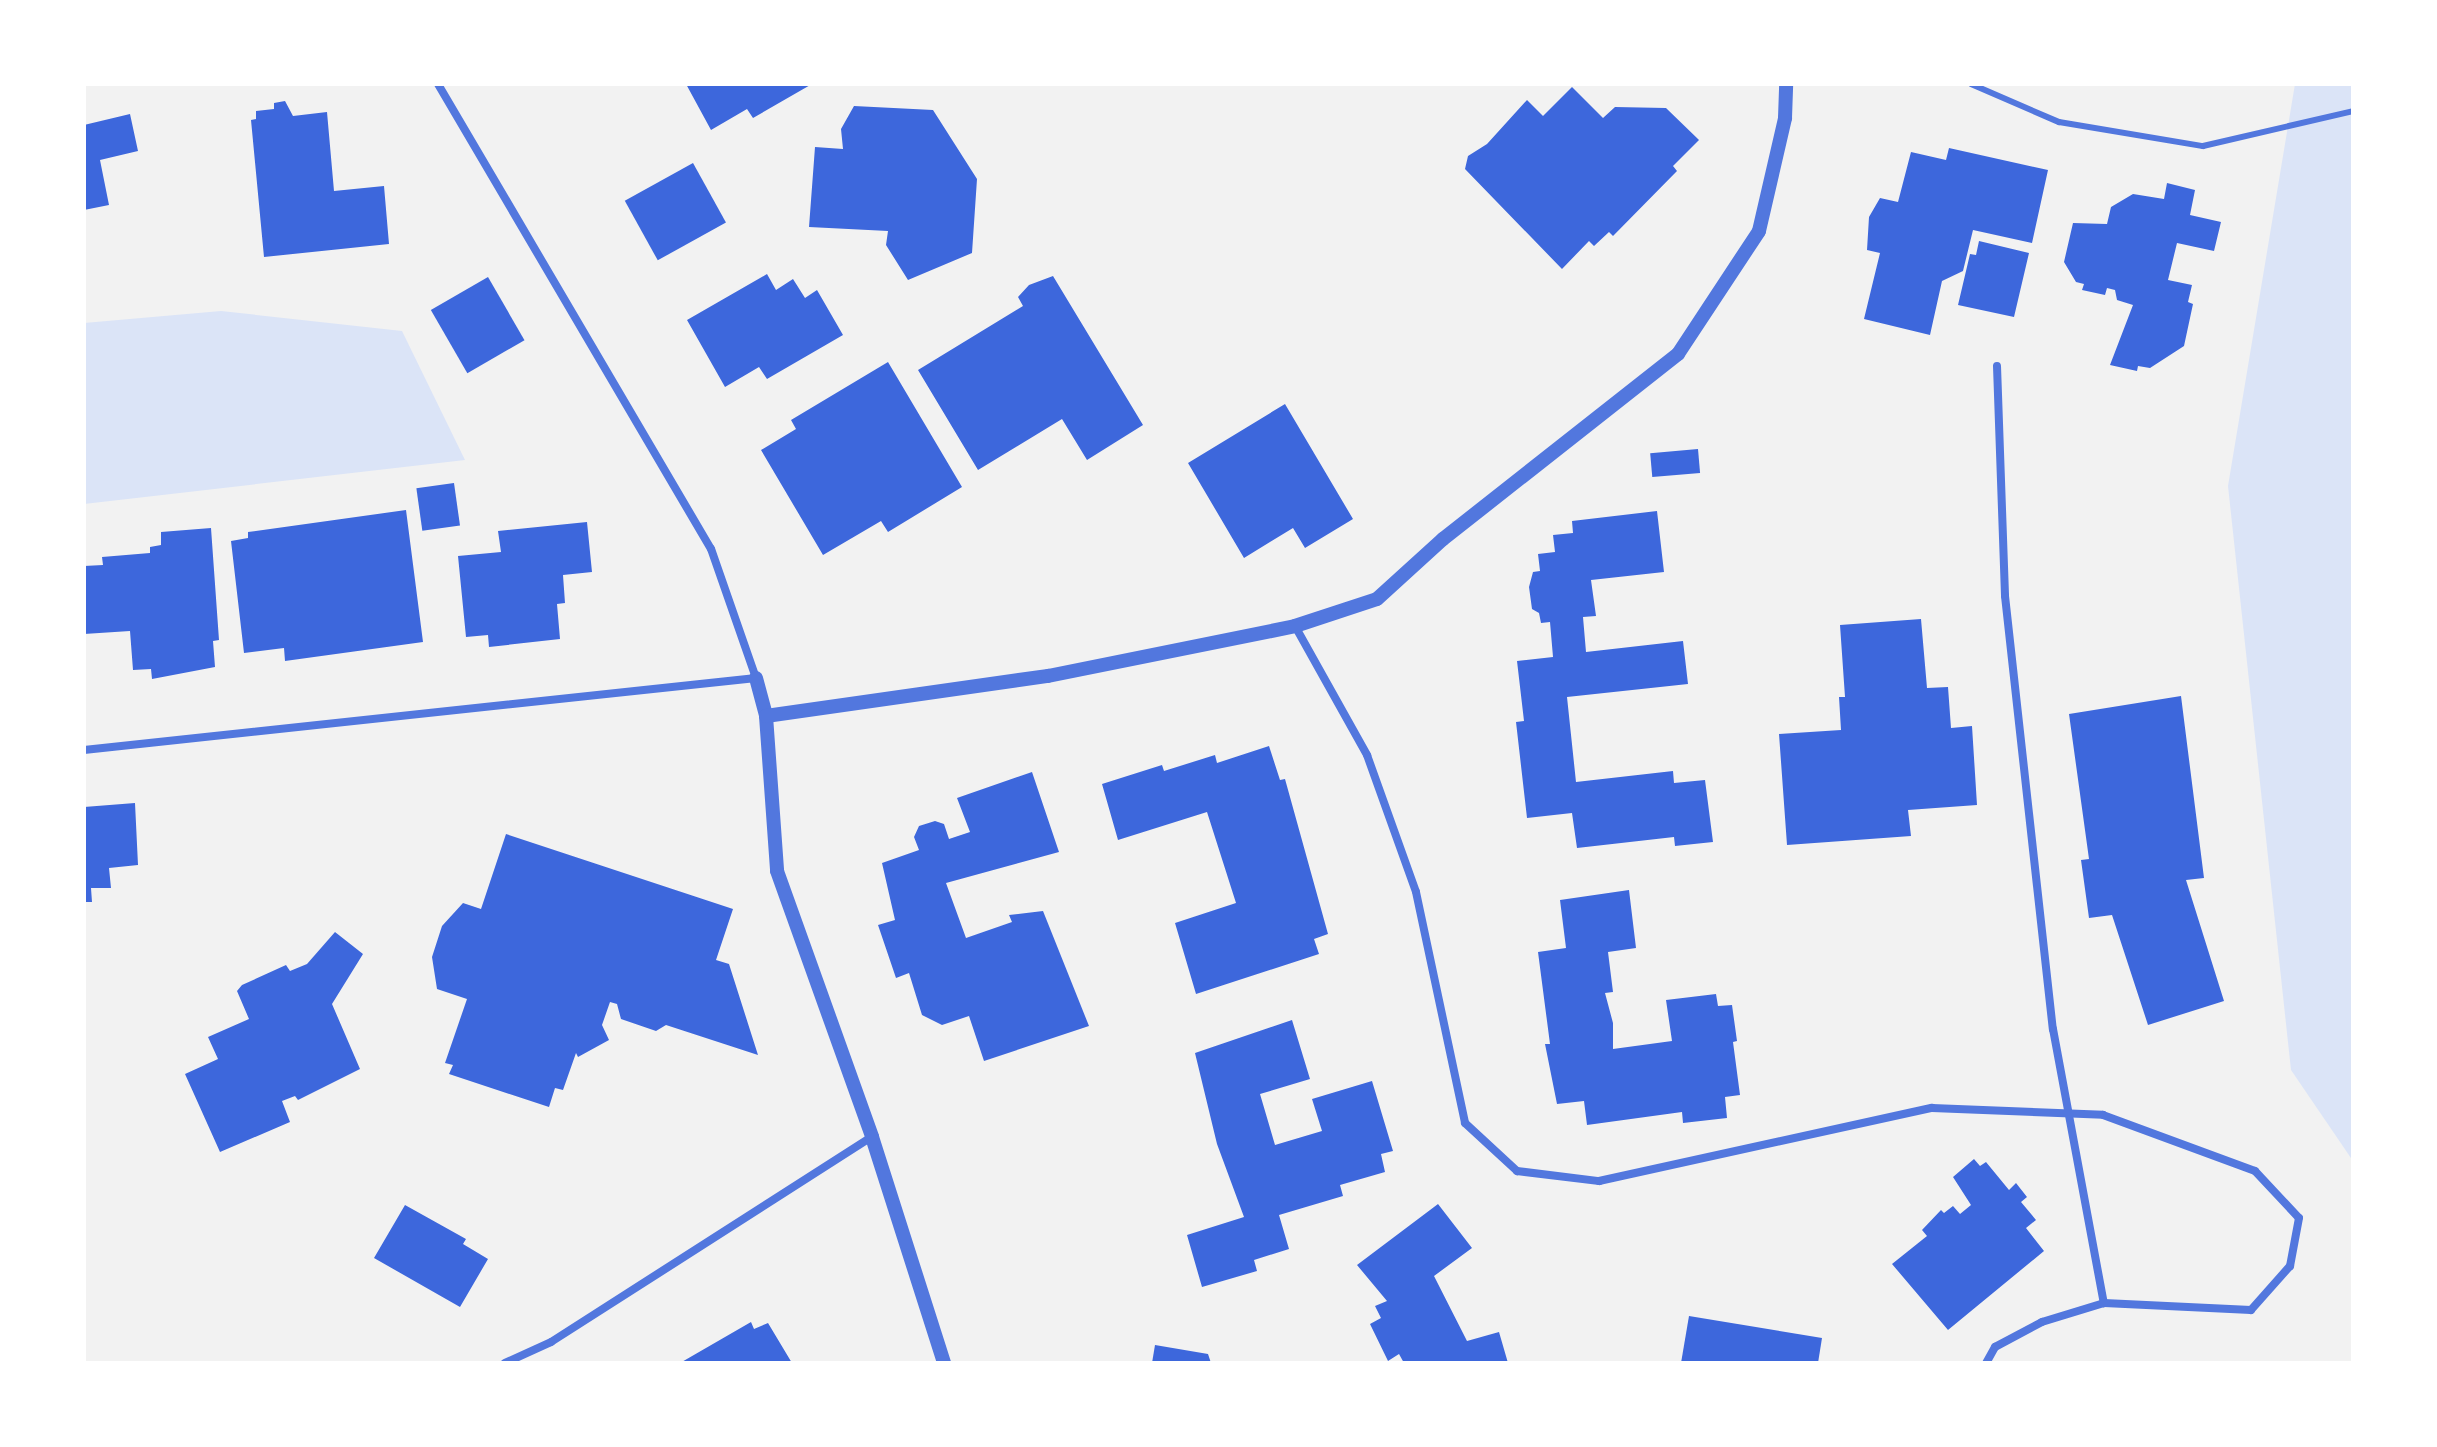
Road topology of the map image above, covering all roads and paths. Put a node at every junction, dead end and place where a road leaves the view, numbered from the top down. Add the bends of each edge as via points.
1 (438, 84) edge
2 (1786, 84) edge
3 (1971, 84) edge
4 (2353, 111) edge
5 (1997, 366) dead end
6 (1295, 626) junction
7 (756, 678) junction
8 (766, 716) junction
9 (84, 750) edge
10 (872, 1137) junction
11 (2104, 1303) junction
12 (505, 1363) edge
13 (944, 1363) edge
14 (1986, 1363) edge

1 - 7 street via 711,549
2 - 6 street via 1785,118 1759,231 1678,354 1443,539 1377,599
3 - 4 lane via 2059,122 2203,146
5 - 11 street via 2005,596 2053,1029
6 - 8 street via 1048,676
6 - 11 street via 1367,755 1416,892 1465,1123 1517,1171 1599,1181 1932,1108 2103,1115 2255,1171 2299,1218 2290,1266 2251,1310
7 - 8 street
7 - 9 street
8 - 10 street via 777,871
10 - 12 street via 551,1342
10 - 13 street
11 - 14 street via 2042,1322 1995,1347

